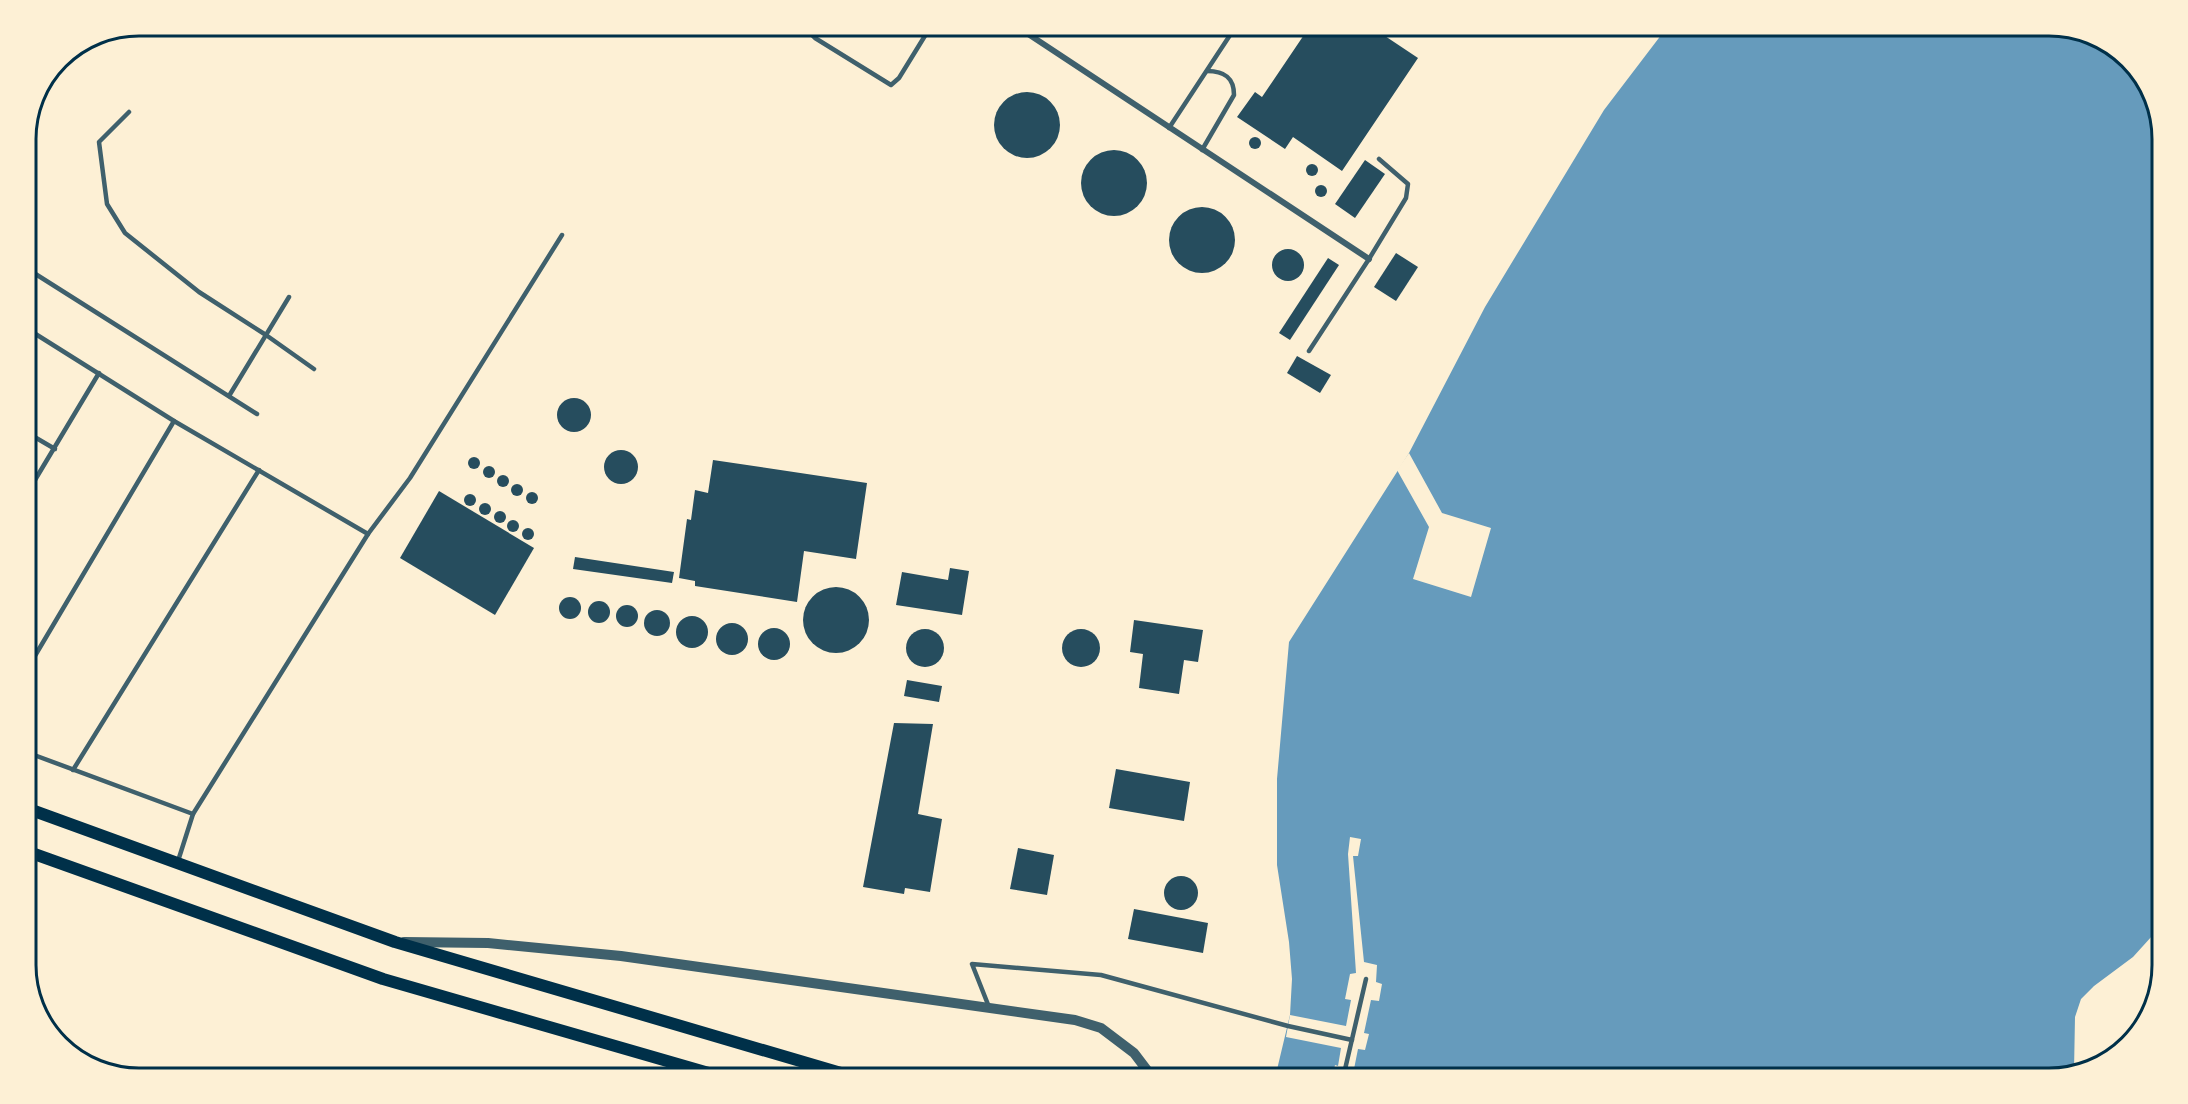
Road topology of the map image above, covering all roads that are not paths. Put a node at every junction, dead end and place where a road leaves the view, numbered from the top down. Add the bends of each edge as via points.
1 (814, 36) edge
2 (925, 36) edge
3 (1031, 36) edge
4 (1229, 36) edge
5 (1207, 70) junction
6 (129, 112) dead end
7 (1169, 128) junction
8 (1202, 150) junction
9 (1378, 159) dead end
10 (562, 236) dead end
11 (1370, 259) junction
12 (36, 274) edge
13 (289, 297) dead end
14 (36, 334) edge
15 (266, 335) junction
16 (1309, 351) dead end
17 (314, 369) dead end
18 (99, 374) junction
19 (229, 396) junction
20 (257, 414) dead end
21 (174, 421) junction
22 (36, 438) edge
23 (55, 449) junction
24 (260, 470) junction
25 (36, 479) edge
26 (368, 534) junction
27 (36, 654) edge
28 (36, 756) edge
29 (73, 770) junction
30 (36, 812) edge
31 (193, 814) junction
32 (36, 855) edge
33 (177, 863) junction
34 (395, 942) junction
35 (1366, 979) dead end
36 (989, 1007) junction
37 (1352, 1040) junction
38 (691, 1068) edge
39 (824, 1068) edge
40 (1145, 1068) edge
41 (1345, 1068) edge

1 - 2 lane via 891,85
3 - 7 street
4 - 5 lane
5 - 7 lane
5 - 8 lane via 1228,75 1234,95
6 - 15 lane via 99,142 107,204 125,233 199,292
7 - 8 street
8 - 11 street
9 - 11 lane via 1408,184 1406,198
10 - 26 lane via 410,478
11 - 16 lane
12 - 19 lane
13 - 15 lane
14 - 18 lane
15 - 17 lane
15 - 19 lane
18 - 21 lane
18 - 23 lane
19 - 20 lane
21 - 24 lane
21 - 27 lane
22 - 23 lane
23 - 25 lane
24 - 26 lane
24 - 29 lane
26 - 31 lane
28 - 29 lane
29 - 31 lane
30 - 33 main road
31 - 33 lane
32 - 38 main road via 383,979
33 - 34 main road
34 - 36 street via 488,943 621,956
34 - 39 main road
35 - 37 lane
36 - 37 lane via 972,964 1101,975
36 - 40 street via 1075,1020 1101,1028 1134,1053
37 - 41 lane

